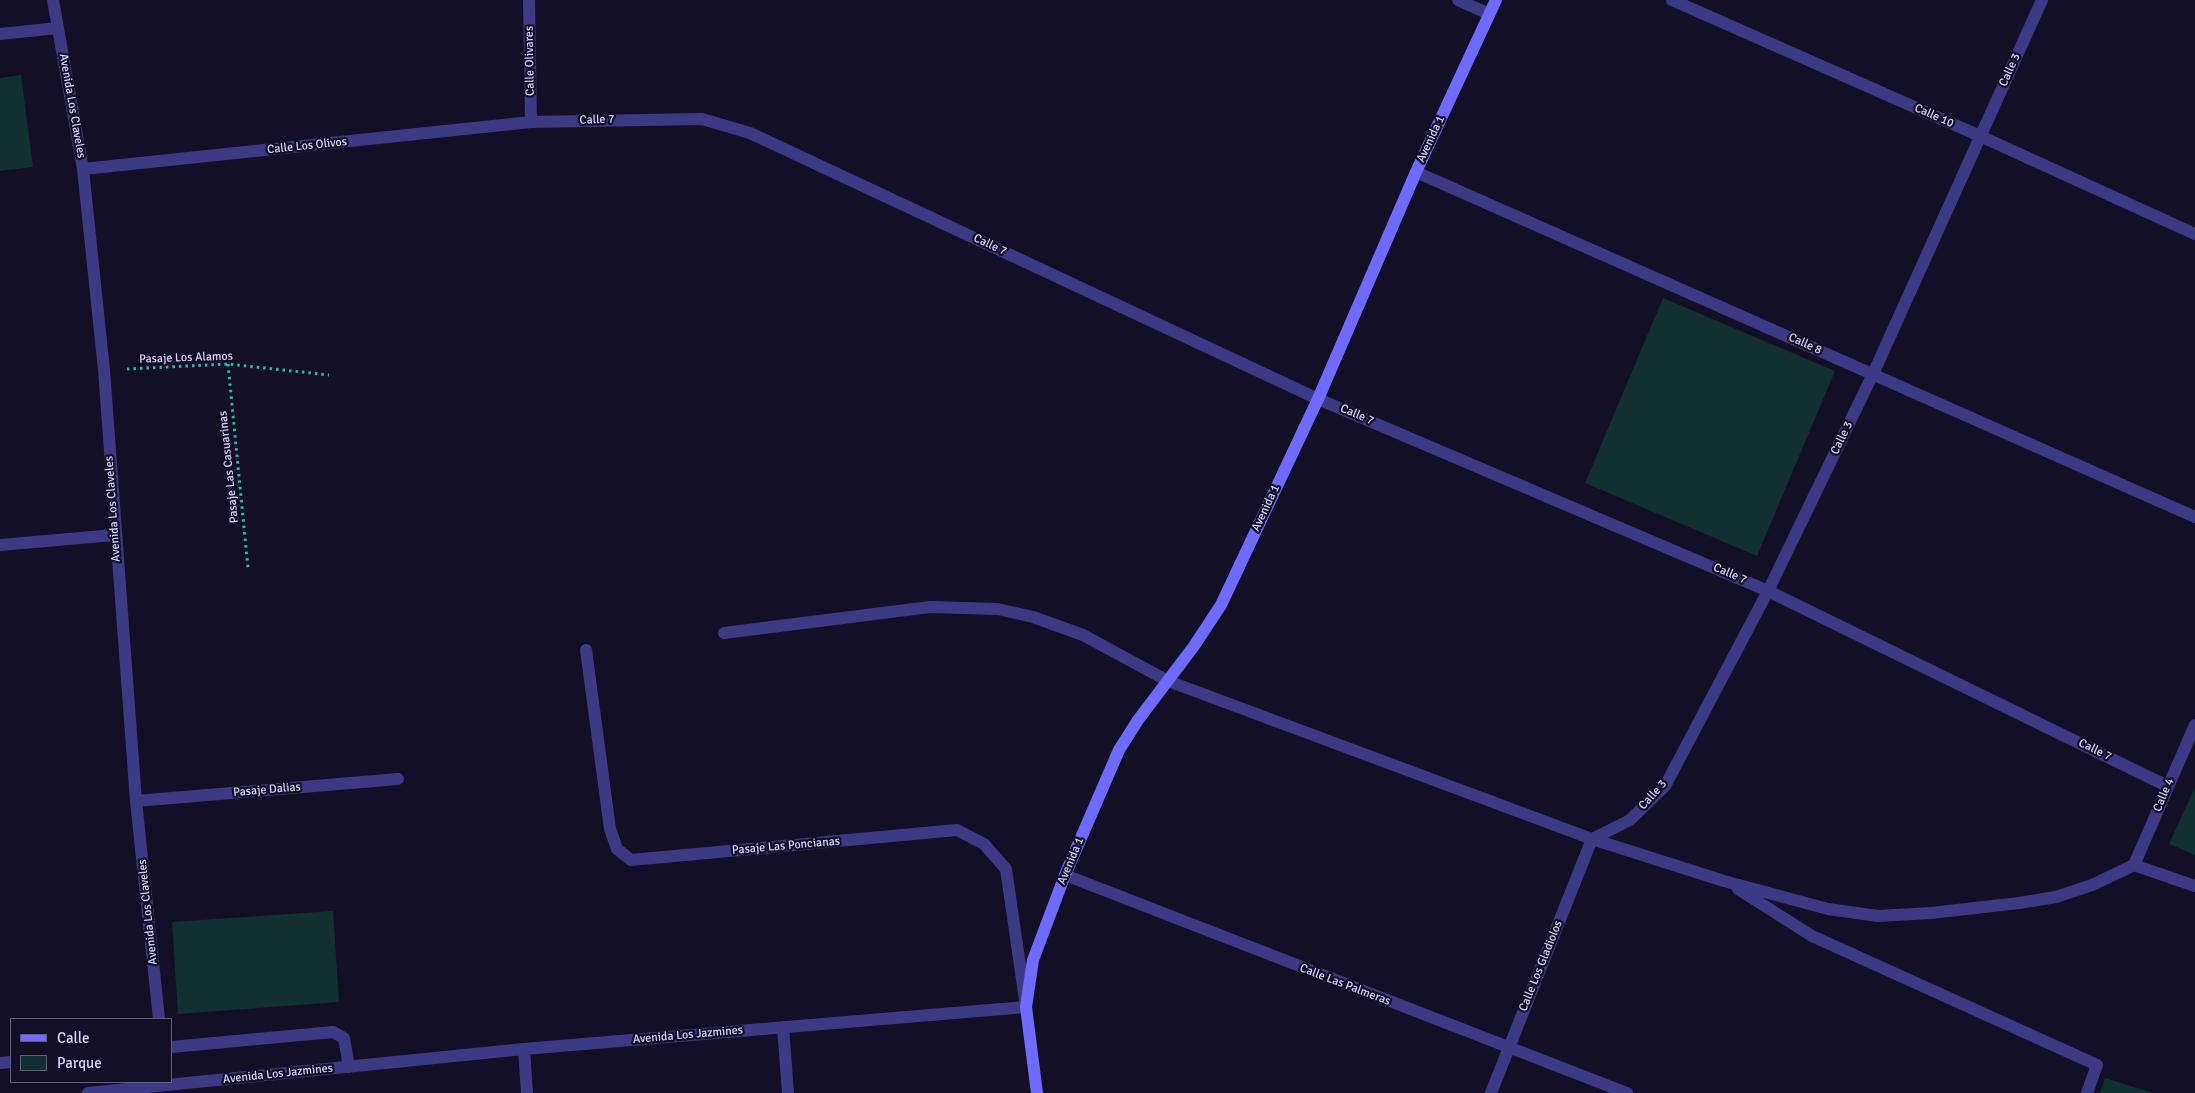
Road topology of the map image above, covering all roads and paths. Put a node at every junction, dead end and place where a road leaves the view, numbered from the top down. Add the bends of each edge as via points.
1 (52, 0) edge
2 (528, 0) edge
3 (1458, 0) edge
4 (1496, 0) edge
5 (1672, 0) edge
6 (2042, 0) edge
7 (1489, 14) junction
8 (58, 28) junction
9 (0, 34) edge
10 (531, 122) junction
11 (1980, 136) junction
12 (83, 169) junction
13 (1416, 172) junction
14 (2195, 234) edge
15 (228, 364) junction
16 (104, 370) junction
17 (1873, 374) junction
18 (329, 375) dead end
19 (1318, 399) junction
20 (2195, 517) edge
21 (114, 535) junction
22 (0, 545) edge
23 (248, 568) dead end
24 (1768, 590) junction
25 (724, 633) dead end
26 (586, 650) dead end
27 (1168, 681) junction
28 (2195, 725) edge
29 (398, 779) dead end
30 (2167, 786) junction
31 (136, 801) junction
32 (1592, 838) junction
33 (2134, 865) junction
34 (1065, 875) junction
35 (1724, 881) junction
36 (2195, 886) edge
37 (1026, 1006) junction
38 (159, 1018) edge
39 (783, 1026) junction
40 (172, 1047) edge
41 (1508, 1048) junction
42 (524, 1049) junction
43 (349, 1067) junction
44 (166, 1087) edge
45 (88, 1093) edge
46 (528, 1093) edge
47 (788, 1093) edge
48 (1037, 1093) edge
49 (1491, 1093) edge
50 (1627, 1093) edge
51 (2087, 1093) edge

1 - 8 street, Avenida Los Claveles
2 - 10 street, Calle Olivares
3 - 7 street
4 - 7 street, Avenida 1
5 - 11 street, Calle 10
6 - 11 street, Calle 3
7 - 13 street, Avenida 1
8 - 9 street
8 - 12 street, Avenida Los Claveles
10 - 12 street, Calle Los Olivos
10 - 19 street, Calle 7 via 702,119 750,133
11 - 14 street, Calle 10
11 - 17 street, Calle 3
12 - 16 street, Avenida Los Claveles
13 - 17 street, Calle 8
13 - 19 street, Avenida 1
15 - 16 path, Pasaje Los Alamos
15 - 18 path, Pasaje Los Alamos
15 - 23 path, Pasaje Las Casuarinas
16 - 21 street, Avenida Los Claveles
17 - 20 street, Calle 8
17 - 24 street, Calle 3
19 - 24 street, Calle 7
19 - 27 street, Avenida 1 via 1221,605
21 - 22 street
21 - 31 street, Avenida Los Claveles
24 - 30 street, Calle 7
24 - 32 street, Calle 3 via 1665,786 1630,820
25 - 27 street via 930,608 998,609 1059,625 1083,635
26 - 37 street, Pasaje Las Poncianas via 610,829 617,849 631,860 957,830 984,844 1006,869
27 - 32 street
27 - 34 street, Avenida 1 via 1119,750
28 - 30 street, Calle 4
29 - 31 street, Pasaje Dalias
30 - 33 street, Calle 4
31 - 38 street, Avenida Los Claveles
32 - 35 street
32 - 41 street, Calle Los Gladiolos
33 - 35 street via 2092,885 2056,897 1931,913 1878,916 1828,909
33 - 36 street
34 - 37 street, Avenida 1 via 1033,960
34 - 41 street, Calle Las Palmeras
35 - 51 street via 1812,936 2097,1065
37 - 39 street, Avenida Los Jazmines
37 - 48 street, Avenida 1
39 - 42 street, Avenida Los Jazmines
39 - 47 street
40 - 43 street, Avenida Los Jazmines via 333,1032 346,1042
41 - 49 street, Calle Los Gladiolos
41 - 50 street, Calle Las Palmeras
42 - 43 street, Avenida Los Jazmines
42 - 46 street
43 - 44 street, Avenida Los Jazmines
44 - 45 street, Avenida Los Jazmines

